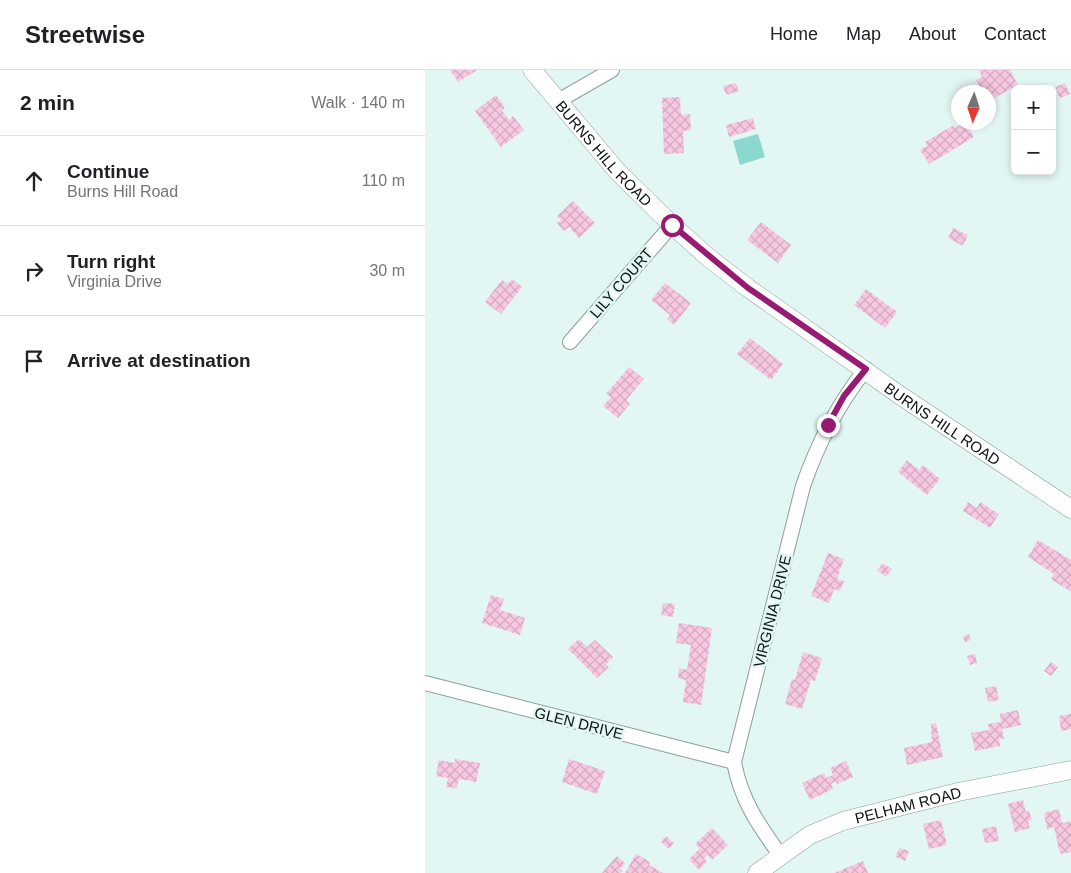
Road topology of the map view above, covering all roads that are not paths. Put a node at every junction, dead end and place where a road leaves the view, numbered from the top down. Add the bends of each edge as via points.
1 (532, 70) edge
2 (612, 70) edge
3 (558, 101) junction
4 (672, 225) junction
5 (571, 342) dead end
6 (866, 369) junction
7 (1071, 509) edge
8 (425, 683) edge
9 (734, 762) junction
10 (1071, 770) edge
11 (780, 855) junction
12 (757, 873) edge

1 - 3 street, BURNS HILL ROAD
2 - 3 street
3 - 4 street, BURNS HILL ROAD via 594,146
4 - 5 street, LILY COURT
4 - 6 street, BURNS HILL ROAD via 748,288
6 - 7 street, BURNS HILL ROAD via 901,396
6 - 9 street, VIRGINIA DRIVE via 844,396 828,425 803,486
8 - 9 street, GLEN DRIVE
9 - 11 street, VIRGINIA DRIVE via 739,787 748,807
10 - 11 street, PELHAM ROAD via 958,792 843,821 810,835
11 - 12 street, PELHAM ROAD

